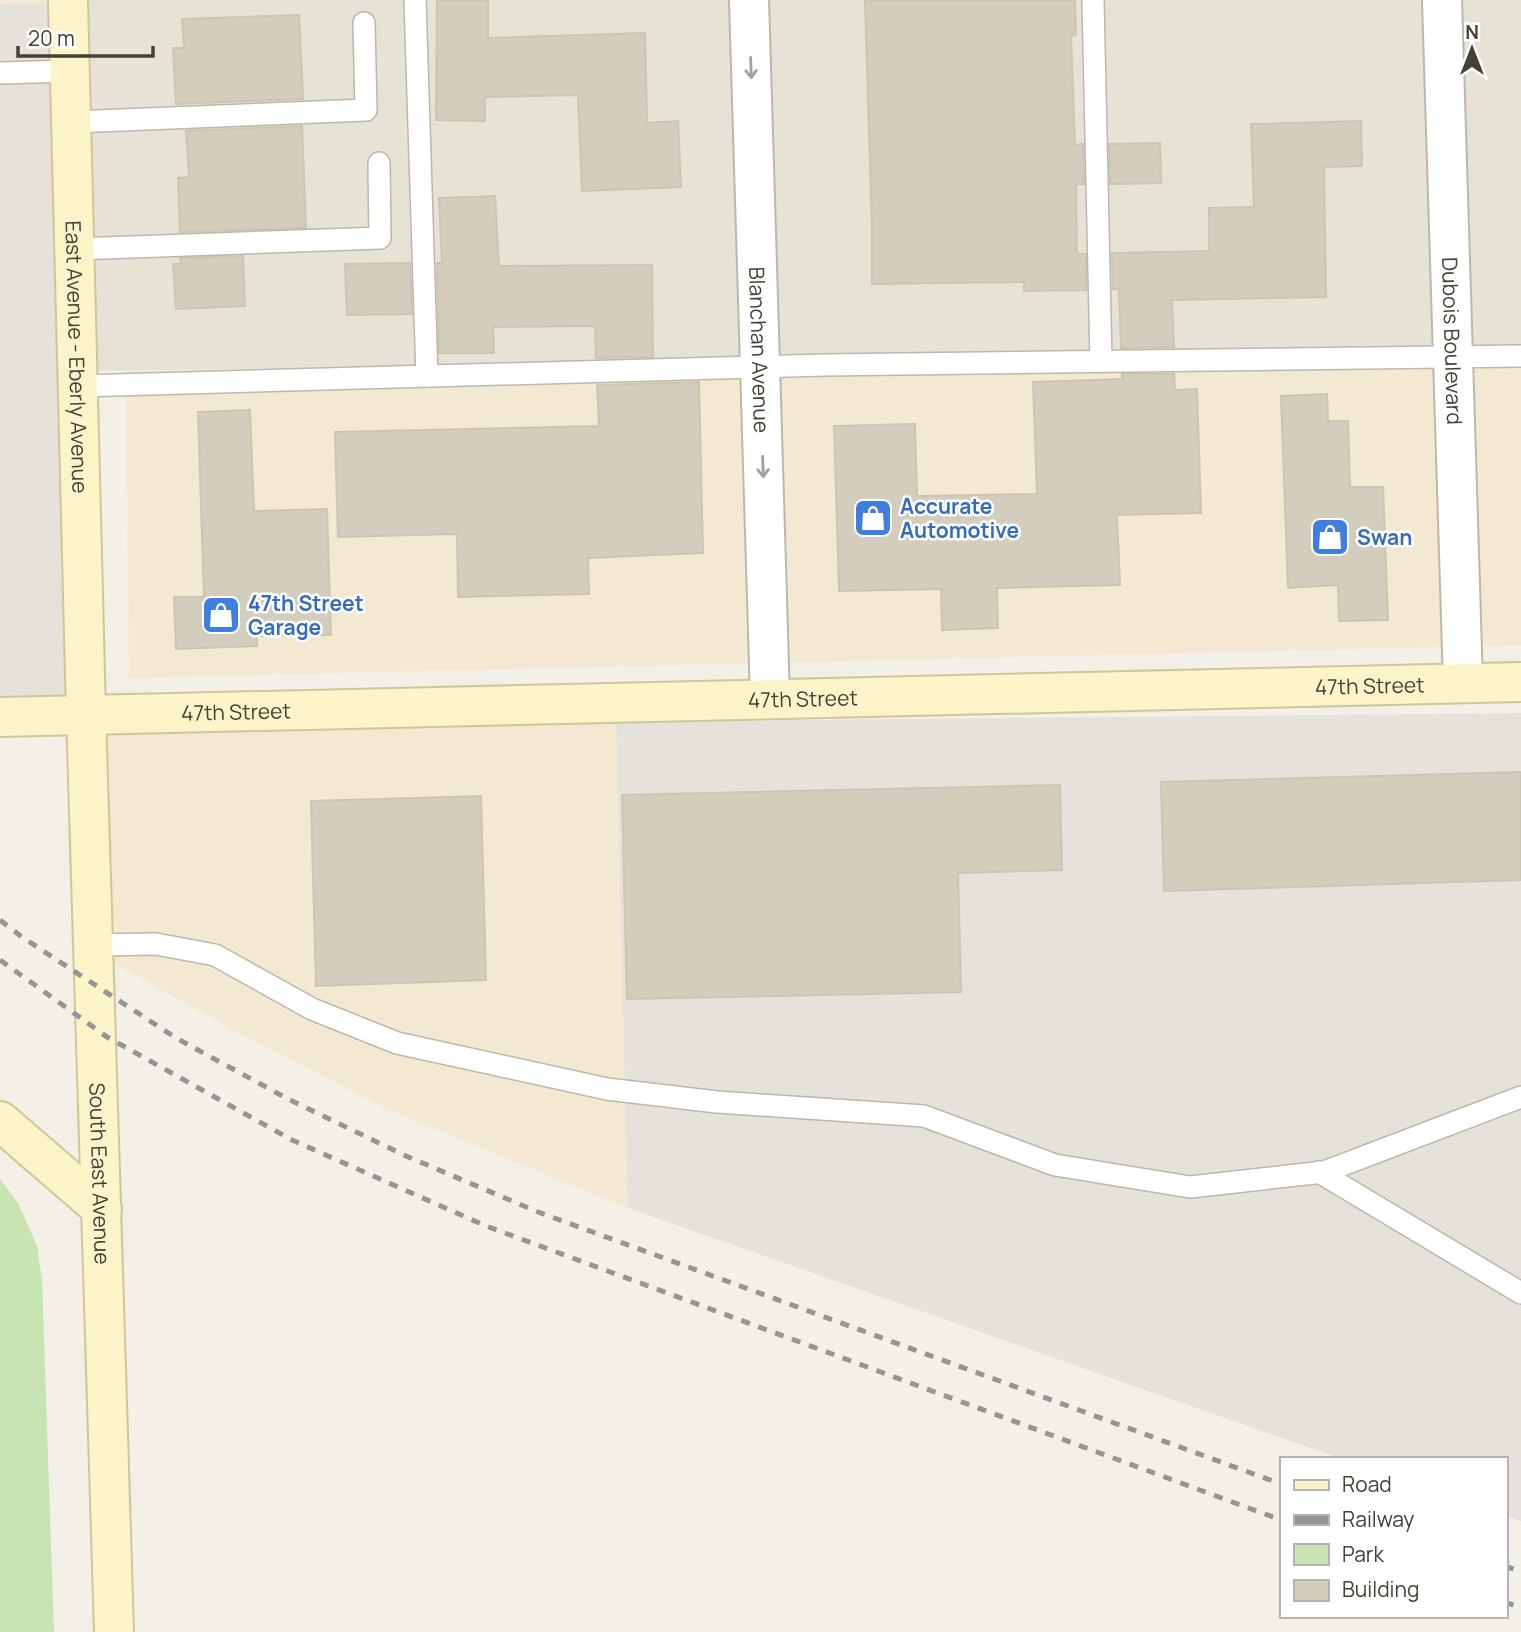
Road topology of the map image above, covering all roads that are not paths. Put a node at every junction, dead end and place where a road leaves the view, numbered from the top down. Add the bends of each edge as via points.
1 (68, 0) edge
2 (415, 0) edge
3 (748, 0) edge
4 (1093, 0) edge
5 (1442, 0) edge
6 (364, 23) dead end
7 (70, 71) junction
8 (0, 73) edge
9 (73, 122) junction
10 (379, 163) dead end
11 (76, 249) junction
12 (1453, 356) junction
13 (1521, 356) edge
14 (1101, 361) junction
15 (760, 366) junction
16 (427, 376) junction
17 (79, 386) junction
18 (1521, 682) edge
19 (1463, 683) junction
20 (770, 698) junction
21 (86, 714) junction
22 (0, 718) edge
23 (93, 945) junction
24 (1521, 1097) edge
25 (0, 1121) edge
26 (1319, 1172) junction
27 (102, 1209) junction
28 (1521, 1293) edge
29 (114, 1632) edge

1 - 7 main road, East Avenue - Eberly Avenue
2 - 16 lane
3 -> 15 street, Blanchan Avenue
4 - 14 lane
5 - 12 street, Dubois Boulevard
6 - 9 lane via 366,110
7 - 8 lane
7 - 9 main road, East Avenue - Eberly Avenue
9 - 11 main road, East Avenue - Eberly Avenue
10 - 11 lane via 380,238
11 - 17 main road, East Avenue - Eberly Avenue
12 - 13 lane
12 - 14 lane
12 - 19 street, Dubois Boulevard
14 - 15 lane
15 - 16 lane
15 -> 20 street, Blanchan Avenue
16 - 17 lane
17 - 21 main road, East Avenue - Eberly Avenue
18 - 19 main road, 47th Street
19 - 20 main road, 47th Street
20 - 21 main road, 47th Street
21 - 22 main road, 47th Street
21 - 23 main road, South East Avenue
23 - 26 lane via 156,944 215,955 312,1009 397,1043 607,1089 717,1102 924,1116 1055,1165 1190,1187
23 - 27 main road, South East Avenue
24 - 26 lane
25 - 27 main road
26 - 28 lane
27 - 29 main road, South East Avenue

